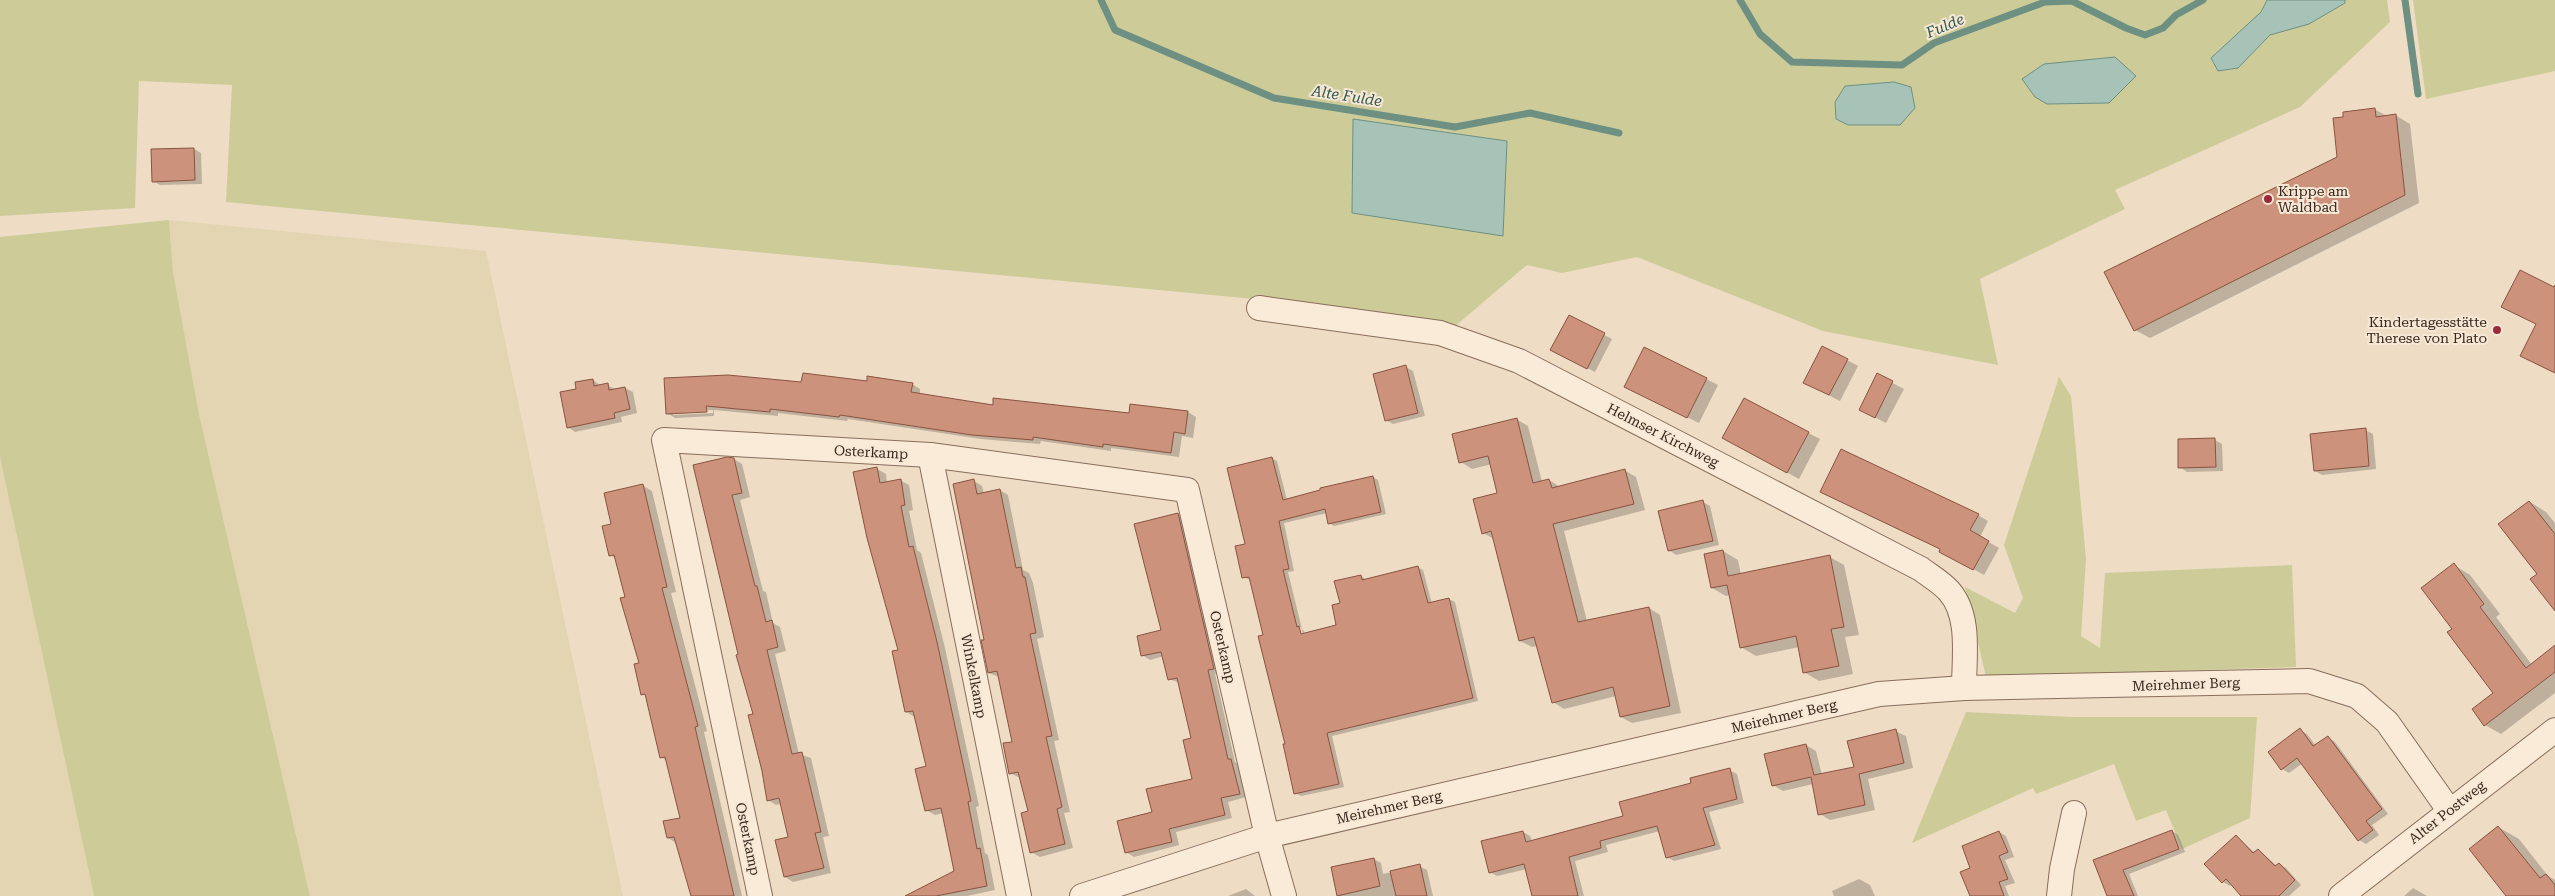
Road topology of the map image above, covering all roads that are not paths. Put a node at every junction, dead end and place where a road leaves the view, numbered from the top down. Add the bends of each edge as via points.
1 (1259, 308) dead end
2 (930, 455) junction
3 (1964, 688) junction
4 (2555, 730) edge
5 (2449, 810) junction
6 (2074, 813) dead end
7 (1267, 836) junction
8 (760, 896) edge
9 (1019, 896) edge
10 (1082, 896) edge
11 (1284, 896) edge
12 (2059, 896) edge
13 (2341, 896) edge

1 - 3 street, Helmser Kirchweg via 1440,333 1519,361 1921,569 1948,590 1958,603 1963,617
2 - 7 street, Osterkamp via 1187,490
2 - 8 street, Osterkamp via 664,440
2 - 9 street, Winkelkamp
3 - 5 street, Meirehmer Berg via 2308,681 2357,696 2387,722
3 - 7 street, Meirehmer Berg via 1879,694
4 - 5 street, Alter Postweg
5 - 13 street, Alter Postweg
6 - 12 street
7 - 10 street, Meirehmer Berg
7 - 11 street

